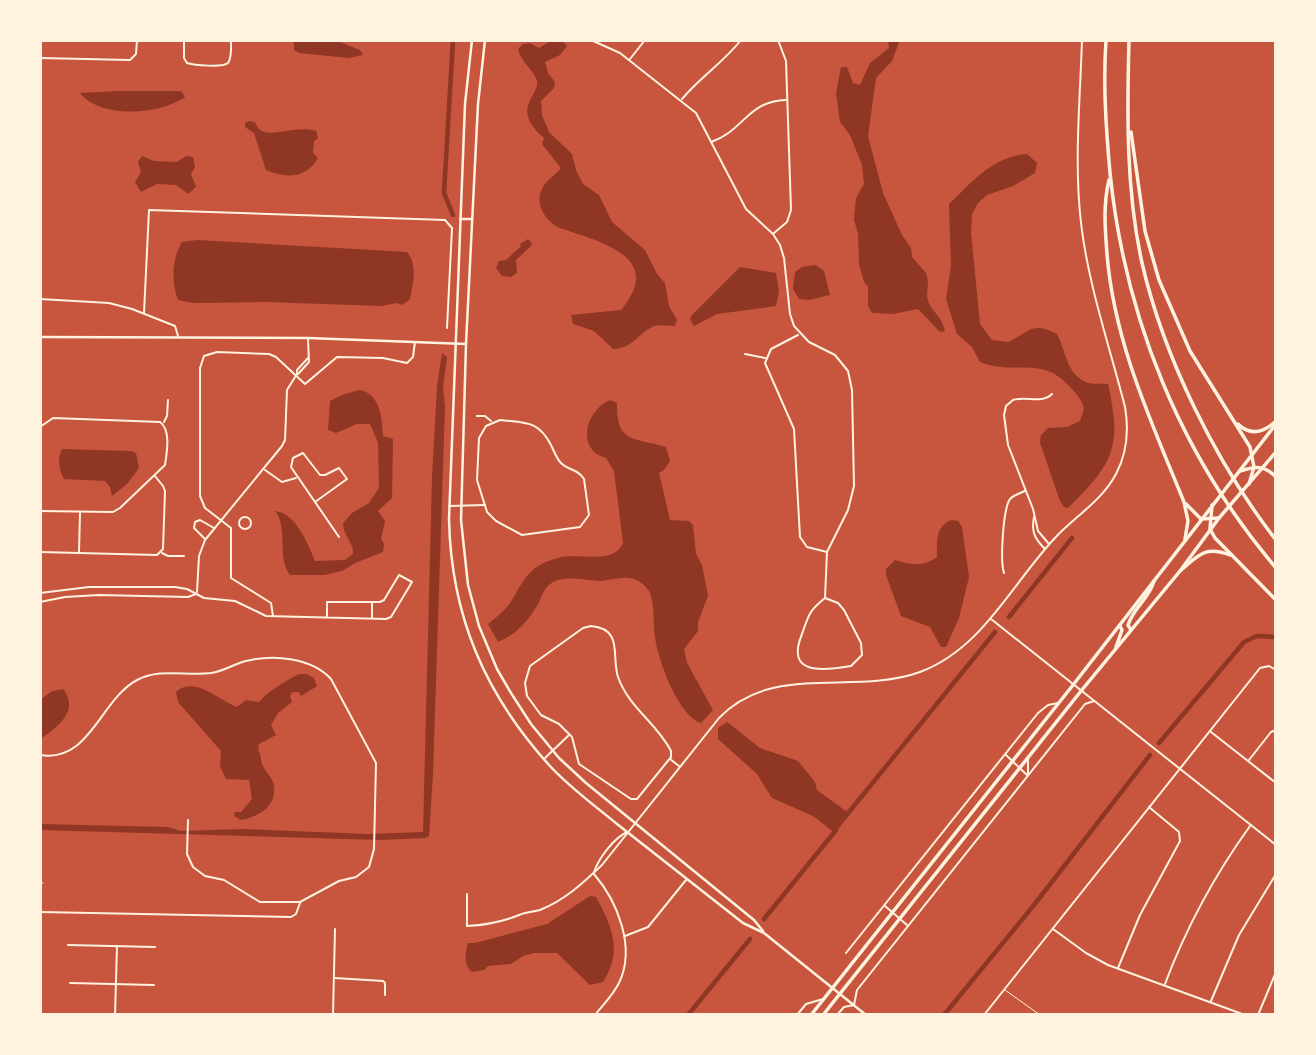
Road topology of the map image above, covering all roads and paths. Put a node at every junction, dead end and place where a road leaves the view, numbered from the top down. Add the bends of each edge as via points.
1 (137, 40) edge
2 (184, 40) edge
3 (231, 40) edge
4 (472, 40) edge
5 (485, 40) edge
6 (591, 40) edge
7 (645, 40) edge
8 (741, 40) edge
9 (778, 40) edge
10 (1083, 40) edge
11 (1106, 40) edge
12 (1129, 40) edge
13 (40, 58) edge
14 (630, 60) junction
15 (682, 100) junction
16 (787, 100) junction
17 (1128, 102) junction
18 (710, 142) junction
19 (1110, 174) junction
20 (460, 219) junction
21 (472, 219) junction
22 (773, 234) junction
23 (40, 299) edge
24 (144, 313) junction
25 (447, 328) dead end
26 (799, 334) junction
27 (40, 337) edge
28 (178, 337) junction
29 (308, 338) junction
30 (415, 342) junction
31 (454, 344) junction
32 (466, 344) junction
33 (745, 354) dead end
34 (308, 358) junction
35 (766, 358) junction
36 (296, 376) junction
37 (1052, 394) dead end
38 (168, 400) dead end
39 (477, 416) dead end
40 (1231, 417) junction
41 (491, 422) junction
42 (163, 423) junction
43 (1276, 423) edge
44 (40, 427) edge
45 (1276, 452) edge
46 (1253, 455) junction
47 (1254, 467) junction
48 (1264, 467) junction
49 (264, 470) junction
50 (1240, 471) junction
51 (154, 476) junction
52 (298, 477) junction
53 (1276, 477) edge
54 (1249, 484) junction
55 (1026, 491) junction
56 (315, 502) junction
57 (1184, 502) junction
58 (486, 505) junction
59 (1212, 505) junction
60 (449, 506) junction
61 (462, 506) junction
62 (40, 512) edge
63 (80, 513) junction
64 (1034, 516) junction
65 (1219, 518) junction
66 (1201, 519) junction
67 (222, 520) junction
68 (1210, 520) junction
69 (240, 526) dead end
70 (230, 527) junction
71 (215, 529) junction
72 (1210, 530) junction
73 (339, 537) dead end
74 (1185, 539) junction
75 (205, 540) junction
76 (1276, 540) edge
77 (1049, 544) junction
78 (1045, 549) junction
79 (40, 552) edge
80 (162, 552) junction
81 (827, 552) junction
82 (79, 553) junction
83 (184, 556) dead end
84 (1231, 556) junction
85 (1276, 568) edge
86 (1180, 571) junction
87 (1004, 573) dead end
88 (1154, 580) junction
89 (40, 593) edge
90 (197, 593) junction
91 (825, 598) junction
92 (1276, 600) edge
93 (40, 602) edge
94 (372, 603) junction
95 (273, 616) junction
96 (327, 617) junction
97 (990, 618) junction
98 (372, 619) junction
99 (1119, 625) junction
100 (1131, 630) junction
101 (1115, 649) junction
102 (1276, 670) edge
103 (1073, 685) junction
104 (1081, 691) junction
105 (1094, 701) junction
106 (1059, 703) junction
107 (1276, 730) edge
108 (1210, 731) junction
109 (570, 734) junction
110 (553, 751) junction
111 (1005, 754) junction
112 (40, 755) edge
113 (1028, 757) junction
114 (544, 759) junction
115 (669, 759) junction
116 (1013, 761) junction
117 (1248, 761) junction
118 (680, 767) junction
119 (1020, 768) junction
120 (1179, 769) junction
121 (1028, 775) junction
122 (1276, 783) edge
123 (1149, 807) junction
124 (188, 821) dead end
125 (635, 822) junction
126 (1250, 826) junction
127 (627, 832) junction
128 (1276, 845) edge
129 (593, 873) junction
130 (1276, 874) edge
131 (687, 879) junction
132 (467, 894) dead end
133 (300, 902) junction
134 (884, 905) junction
135 (40, 912) edge
136 (892, 912) junction
137 (900, 919) junction
138 (908, 926) junction
139 (335, 929) dead end
140 (1052, 929) junction
141 (764, 933) junction
142 (624, 936) junction
143 (854, 943) junction
144 (68, 945) dead end
145 (117, 946) junction
146 (155, 947) dead end
147 (846, 953) dead end
148 (860, 953) junction
149 (1118, 969) junction
150 (1276, 972) edge
151 (334, 978) junction
152 (70, 983) dead end
153 (116, 984) junction
154 (154, 985) dead end
155 (1164, 986) junction
156 (832, 988) junction
157 (1004, 989) junction
158 (840, 994) junction
159 (385, 995) dead end
160 (824, 998) junction
161 (1210, 1002) junction
162 (854, 1005) junction
163 (115, 1015) edge
164 (333, 1015) edge
165 (595, 1015) edge
166 (797, 1015) edge
167 (811, 1015) edge
168 (823, 1015) edge
169 (837, 1015) edge
170 (866, 1015) edge
171 (984, 1015) edge
172 (1040, 1015) edge
173 (1245, 1015) edge
174 (1258, 1015) edge

1 - 13 street via 136,54 130,60
2 - 3 street via 187,63 221,66 230,59
4 - 20 street
5 - 21 street
6 - 14 street
7 - 14 street
8 - 15 street
9 - 16 street via 786,61
10 - 77 street via 1077,175 1081,225 1128,431 1121,464 1109,486
11 - 19 main road via 1103,78
12 - 17 main road
14 - 15 street
15 - 18 street via 699,118
16 - 18 street via 765,103 725,136
16 - 22 street via 791,214
17 - 40 main road via 1145,231 1159,279 1190,351
17 - 76 main road via 1131,191 1142,264 1175,362 1228,469
18 - 22 street via 746,209
19 - 57 main road via 1104,215 1114,311 1132,374
19 - 85 main road via 1123,263 1143,334 1214,485
20 - 21 street
20 - 31 street
21 - 32 street
22 - 26 street via 783,251 790,314
23 - 24 street via 108,303
24 - 25 street via 149,209 442,220 452,228
24 - 28 street via 175,326
26 - 35 street via 773,347
26 - 81 street via 835,355 852,384 854,486 848,510
27 - 28 street
28 - 29 street
29 - 30 street
29 - 34 street
30 - 31 street
30 - 36 street via 413,357 407,362 340,357 305,384
31 - 32 street
31 - 60 street
32 - 61 street
33 - 35 street
34 - 36 street
34 - 36 street
35 - 81 street via 794,429 800,537 807,547
36 - 49 street via 287,390 285,440
36 - 67 street via 269,354 212,352 202,359 200,496 205,508
37 - 55 street via 1013,400 1004,412 1008,444
38 - 42 street
39 - 41 street
40 - 43 main road via 1250,432
40 - 46 main road
41 - 58 street via 479,439 477,480
41 - 58 street via 530,424 544,432 559,462 583,477 589,515 580,527 522,535 496,521
42 - 44 street via 53,418
42 - 51 street via 166,462
43 - 46 main road
45 - 48 main road
46 - 47 main road
46 - 50 main road
47 - 48 main road
47 - 50 main road
47 - 54 main road
48 - 53 main road
48 - 54 main road
49 - 52 street via 282,482
49 - 67 street
50 - 59 main road
51 - 63 street via 116,511
51 - 80 street via 165,491
52 - 56 street
52 - 56 street via 291,461 303,453 320,475 339,468 346,476 346,482
54 - 65 main road
55 - 64 street
55 - 87 street via 1008,503 1001,559
56 - 73 street
57 - 66 main road
57 - 74 main road
58 - 61 street
59 - 66 main road
59 - 68 main road
60 - 61 street
60 - 114 street via 456,587 473,645 500,702
61 - 110 street via 468,584 484,641 521,709
62 - 63 street
63 - 82 street
64 - 77 street via 1039,534
64 - 78 street via 1033,532
65 - 68 main road
65 - 72 main road
66 - 68 main road
66 - 74 main road
67 - 70 street
67 - 71 street
68 - 72 main road
69 - 70 street
70 - 95 street via 231,578 271,603
71 - 75 street
71 - 75 street via 200,520 195,522 194,528
72 - 84 main road
72 - 86 main road
74 - 88 main road
75 - 90 street
77 - 78 street
78 - 97 street
79 - 82 street
80 - 82 street
80 - 83 street
81 - 91 street
84 - 86 main road via 1207,551
84 - 92 main road
86 - 100 main road
88 - 99 main road
88 - 100 main road via 1130,619
89 - 90 street via 105,586 176,587
90 - 93 street via 188,597 76,596
90 - 95 street
91 - 91 street via 842,608 861,643 860,658 851,666 812,668 798,658 797,646 810,612
94 - 96 street via 327,602
94 - 98 street
94 - 98 street via 384,600 399,575 412,582 391,617
95 - 96 street
96 - 98 street
97 - 103 street
97 - 118 street via 951,657 911,675 779,685 750,694 726,710
99 - 101 main road via 1122,630
99 - 103 main road
100 - 101 main road
101 - 104 main road
102 - 108 street via 1260,668
103 - 104 street
103 - 106 main road
104 - 105 street
104 - 113 main road
105 - 120 street
105 - 121 street via 1085,704
106 - 111 street via 1041,709
106 - 116 main road
107 - 117 street
108 - 117 street
108 - 120 street
109 - 110 street
109 - 115 street via 579,764 631,799 637,799
109 - 115 street via 541,715 527,696 526,671 583,628 597,626 613,639 618,676 635,708 670,747
110 - 114 street
110 - 125 street
111 - 116 street
111 - 134 street
112 - 133 street via 61,754 81,743 113,699 141,678 212,673 252,660 299,660 319,667 331,679 374,757 373,858 365,872
113 - 119 main road
113 - 121 street
114 - 127 street
115 - 118 street
116 - 119 street
116 - 136 main road
117 - 122 street
118 - 125 street
119 - 121 street
119 - 137 main road
120 - 123 street
120 - 126 street
121 - 138 street
123 - 140 street
123 - 149 street via 1177,830 1180,841
124 - 133 street via 188,860 202,875 221,879 260,902
125 - 127 street
125 - 141 street
126 - 128 street
126 - 155 street via 1200,904
127 - 129 street
127 - 131 street
129 - 132 street via 553,904 498,923 467,926
129 - 142 street via 615,906
130 - 161 street via 1239,936
131 - 141 street via 743,923
131 - 142 street via 648,927
133 - 135 street via 291,917
134 - 136 street
134 - 143 street
136 - 137 street
136 - 148 main road
137 - 138 street
137 - 158 main road
138 - 162 street via 856,991
139 - 151 street
140 - 149 street
140 - 157 street
141 - 156 street
142 - 165 street via 620,981
143 - 147 street
143 - 148 street
144 - 145 street
145 - 146 street
145 - 153 street
148 - 156 main road
149 - 155 street
150 - 174 street
151 - 159 street via 383,981
151 - 164 street
152 - 153 street
153 - 154 street
153 - 163 street
155 - 161 street
156 - 158 street
156 - 160 main road
157 - 171 street
157 - 172 lane
158 - 162 street
158 - 168 main road
160 - 166 street via 806,1004
160 - 167 main road
161 - 173 street
162 - 169 street
162 - 170 street

